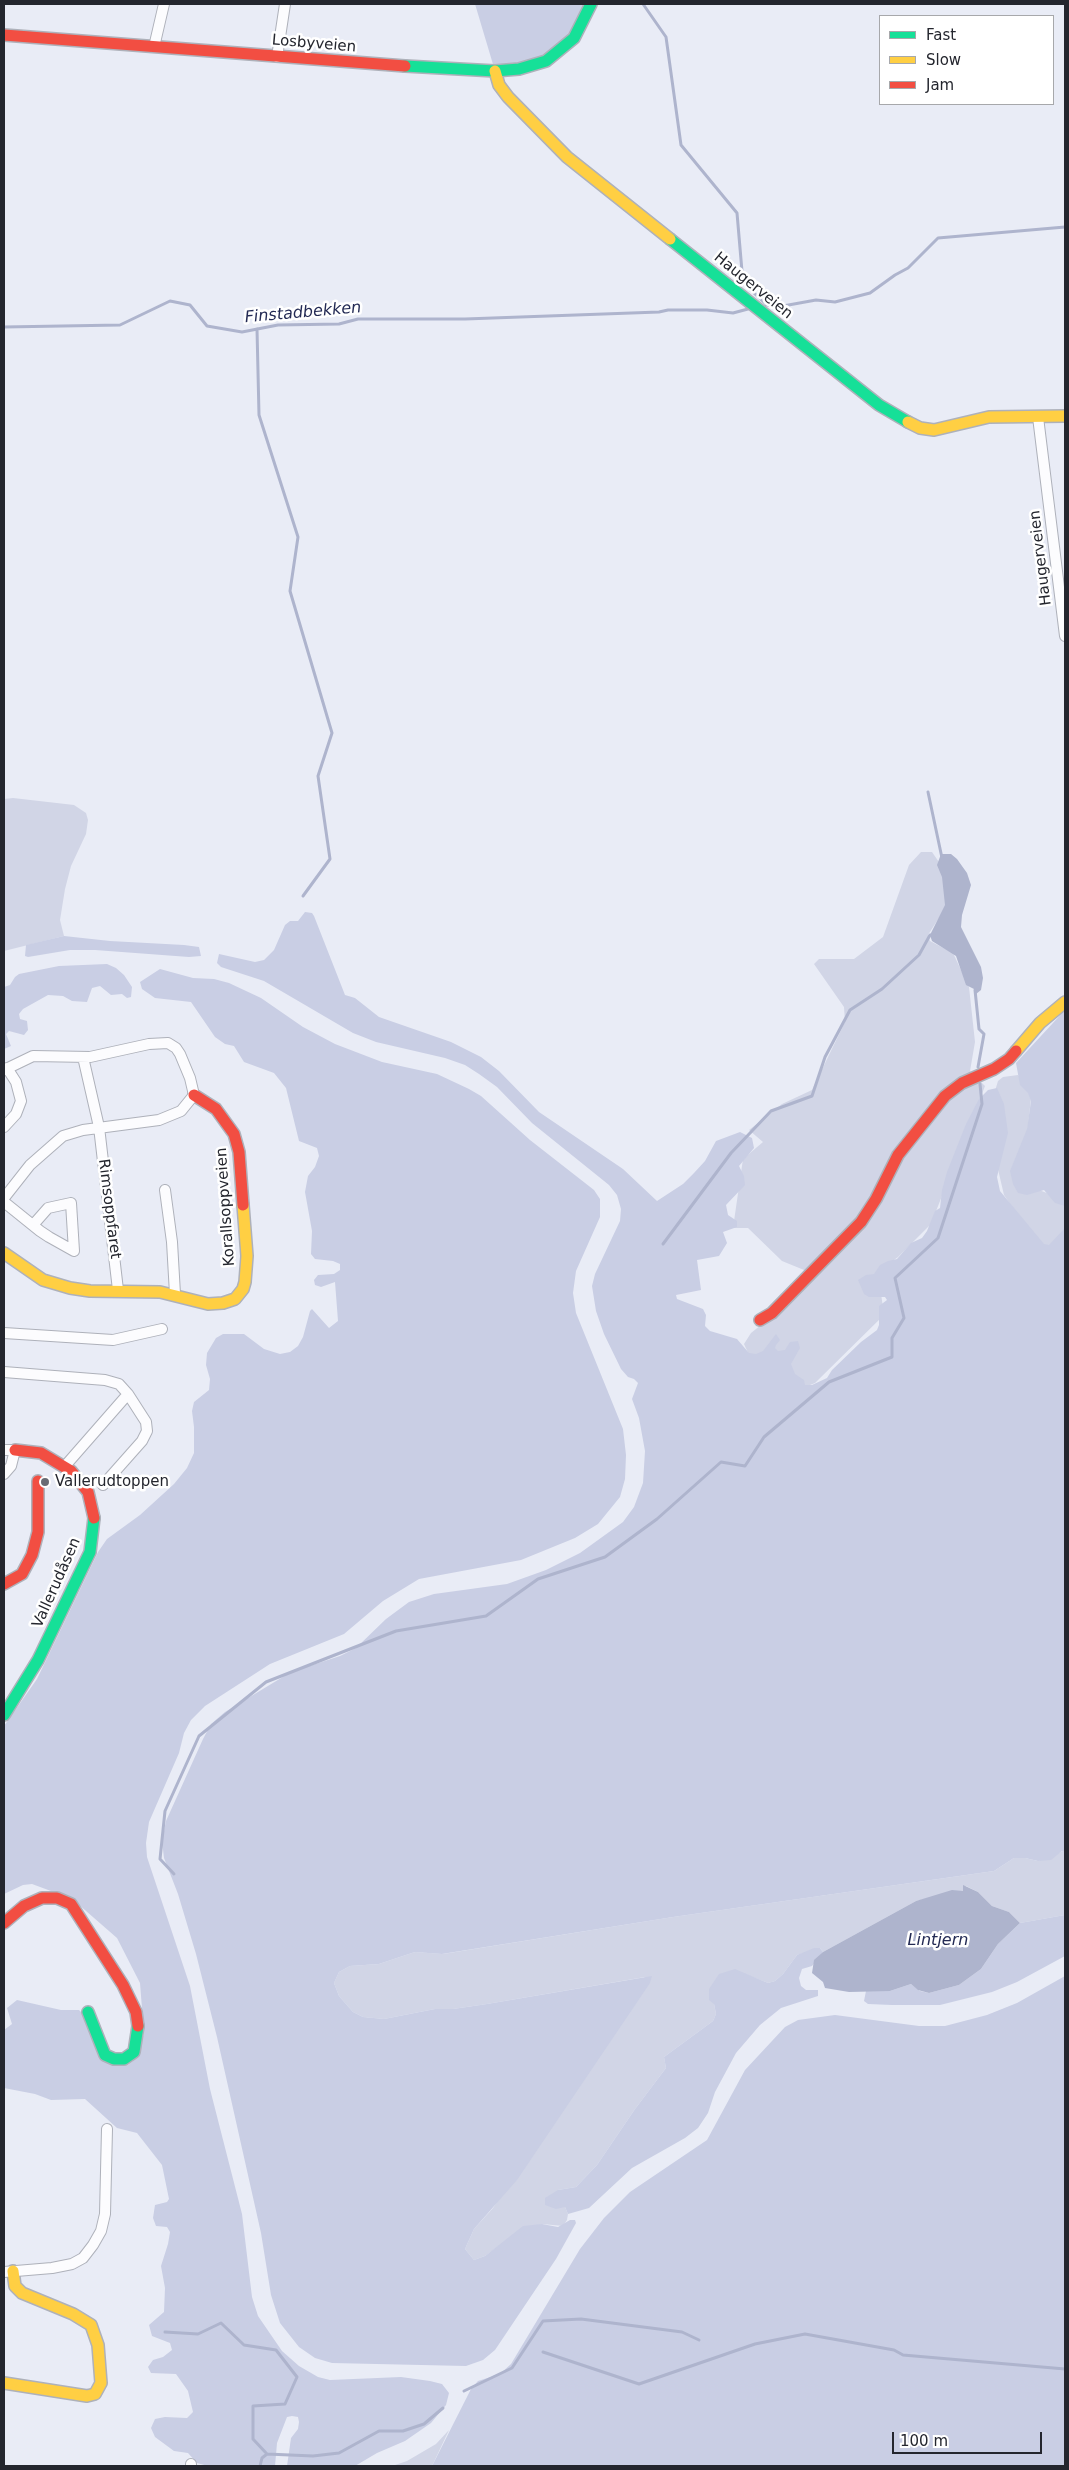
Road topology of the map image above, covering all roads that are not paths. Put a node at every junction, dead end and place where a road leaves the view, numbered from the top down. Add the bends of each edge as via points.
1 (164, 4) edge
2 (285, 4) edge
3 (591, 4) edge
4 (4, 35) edge
5 (154, 47) junction
6 (277, 56) junction
7 (495, 71) junction
8 (1065, 416) edge
9 (1038, 417) junction
10 (1065, 636) edge
11 (1065, 1002) edge
12 (83, 1057) junction
13 (6, 1069) edge
14 (194, 1096) junction
15 (4, 1127) edge
16 (99, 1128) junction
17 (165, 1190) dead end
18 (4, 1198) edge
19 (4, 1202) edge
20 (33, 1225) junction
21 (4, 1253) edge
22 (118, 1290) junction
23 (174, 1294) junction
24 (760, 1320) dead end
25 (162, 1329) dead end
26 (4, 1333) edge
27 (4, 1372) edge
28 (128, 1394) junction
29 (9, 1450) edge
30 (65, 1466) junction
31 (4, 1474) edge
32 (38, 1481) dead end
33 (103, 1485) dead end
34 (4, 1584) edge
35 (4, 1715) edge
36 (4, 1923) edge
37 (88, 2012) dead end
38 (107, 2129) dead end
39 (8, 2272) edge
40 (4, 2383) edge

1 - 5 street
2 - 6 street
3 - 7 street, Losbyveien via 574,38 560,52 546,61 519,69
4 - 5 street, Losbyveien
5 - 6 street, Losbyveien
6 - 7 street, Losbyveien
7 - 9 street, Haugerveien via 499,85 508,97 567,157 896,417 920,428 934,430 989,417
8 - 9 street, Haugerveien
9 - 10 street, Haugerveien
11 - 24 street via 1040,1023 1009,1060 962,1082 945,1096 898,1155 861,1222 772,1313
12 - 13 street via 33,1056
12 - 14 street via 168,1043 180,1054
12 - 16 street, Rimsoppfaret
13 - 15 street via 16,1082 20,1101 16,1114
14 - 16 street via 181,1111 164,1118
14 - 23 street, Korallsoppveien via 221,1115 238,1143 246,1273 244,1289 229,1302 200,1302
16 - 18 street via 75,1132 58,1140 30,1165
16 - 22 street, Rimsoppfaret
17 - 23 street
19 - 20 street
20 - 20 street via 49,1237 74,1251 71,1203 48,1208
21 - 22 street, Korallsoppveien via 50,1283 81,1290
22 - 23 street, Korallsoppveien
25 - 26 street via 113,1340
27 - 28 street via 105,1380 118,1384
28 - 30 street
28 - 33 street via 146,1422 147,1431
29 - 30 street, Vallerudåsen via 41,1453
29 - 31 street via 11,1466
30 - 35 street, Vallerudåsen via 83,1485 91,1502 95,1522 92,1545 38,1660
32 - 34 street via 36,1544 22,1574
36 - 37 street via 24,1906 42,1898 57,1898 71,1904 136,2012 138,2027 134,2052 124,2059 105,2055
38 - 39 street via 105,2214 93,2245 83,2258 72,2264
39 - 40 street via 22,2293 91,2325 98,2345 101,2383 95,2394 87,2396

